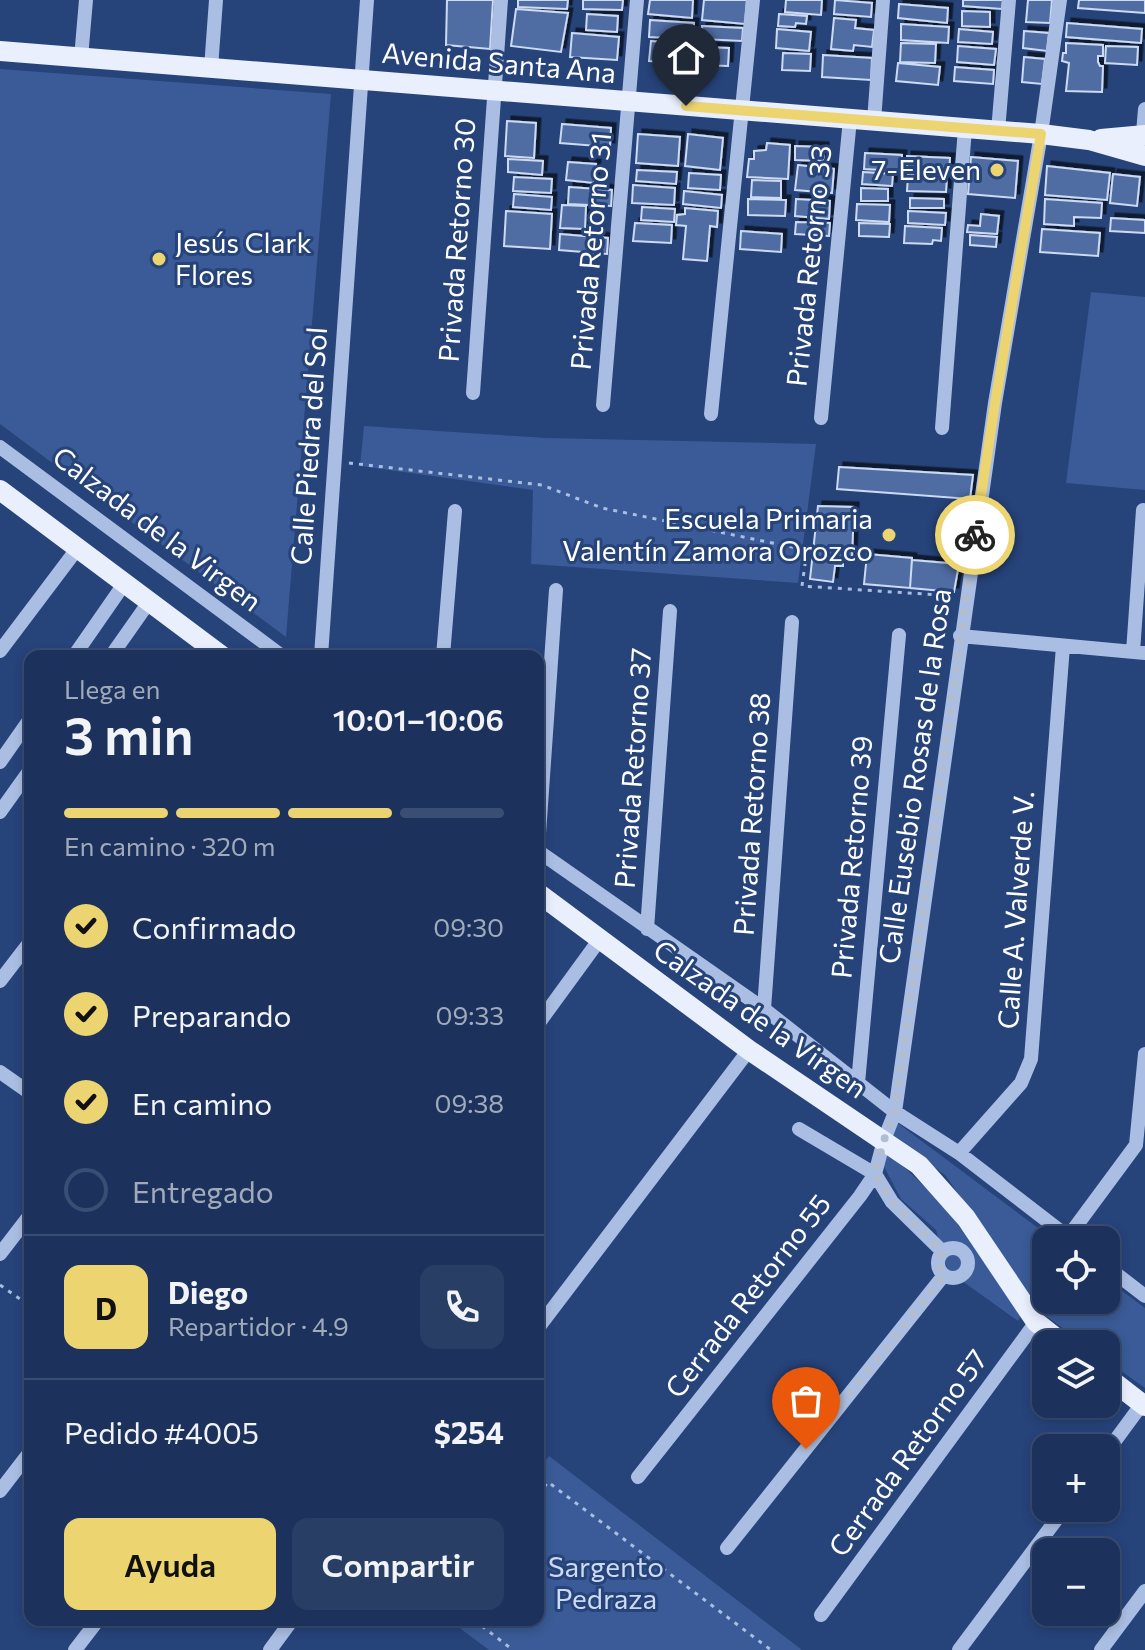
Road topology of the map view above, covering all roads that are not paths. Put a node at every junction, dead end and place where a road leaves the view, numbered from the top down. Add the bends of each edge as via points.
1 (86, 0) edge
2 (216, 0) edge
3 (367, 0) edge
4 (501, 0) edge
5 (637, 0) edge
6 (753, 0) edge
7 (883, 0) edge
8 (1009, 0) edge
9 (1060, 0) edge
10 (0, 51) edge
11 (81, 58) junction
12 (211, 68) junction
13 (359, 80) junction
14 (493, 91) junction
15 (629, 102) junction
16 (1145, 109) edge
17 (743, 111) junction
18 (850, 119) junction
19 (874, 121) junction
20 (965, 128) junction
21 (998, 131) junction
22 (1041, 134) junction
23 (1143, 146) edge
24 (473, 393) dead end
25 (603, 405) dead end
26 (711, 414) dead end
27 (821, 418) dead end
28 (942, 428) dead end
29 (0, 447) edge
30 (0, 490) edge
31 (1143, 510) dead end
32 (455, 511) dead end
33 (77, 549) junction
34 (124, 584) junction
35 (556, 590) dead end
36 (149, 602) junction
37 (670, 611) dead end
38 (792, 622) dead end
39 (899, 635) dead end
40 (960, 636) junction
41 (1063, 646) junction
42 (78, 650) edge
43 (115, 650) edge
44 (214, 650) edge
45 (274, 650) edge
46 (321, 650) edge
47 (443, 650) edge
48 (0, 651) edge
49 (1139, 652) edge
50 (24, 728) edge
51 (0, 762) edge
52 (544, 763) edge
53 (24, 778) edge
54 (0, 812) edge
55 (544, 853) edge
56 (544, 897) edge
57 (647, 929) junction
58 (600, 939) junction
59 (24, 950) edge
60 (0, 981) edge
61 (764, 1009) junction
62 (544, 1016) edge
63 (749, 1050) junction
64 (1145, 1054) edge
65 (0, 1072) edge
66 (858, 1083) junction
67 (24, 1089) edge
68 (895, 1112) junction
69 (799, 1129) dead end
70 (884, 1140) junction
71 (959, 1153) junction
72 (875, 1174) junction
73 (24, 1223) edge
74 (1053, 1226) edge
75 (1079, 1226) edge
76 (943, 1252) junction
77 (0, 1254) edge
78 (944, 1275) junction
79 (1120, 1277) edge
80 (1145, 1296) edge
81 (544, 1320) edge
82 (1036, 1322) junction
83 (1046, 1330) edge
84 (1120, 1387) edge
85 (1144, 1405) edge
86 (1120, 1435) edge
87 (24, 1460) edge
88 (638, 1477) dead end
89 (0, 1491) edge
90 (1055, 1522) edge
91 (727, 1548) dead end
92 (1145, 1591) edge
93 (821, 1615) dead end
94 (93, 1626) edge
95 (288, 1626) edge
96 (75, 1650) edge
97 (270, 1650) edge
98 (959, 1650) edge
99 (1101, 1650) edge

1 - 11 street
2 - 12 street
3 - 13 street, Calle Piedra del Sol
4 - 14 street, Privada Retorno 30
5 - 15 street, Privada Retorno 31
6 - 17 street
7 - 19 street
8 - 21 street
9 - 22 street, Calle Eusebio Rosas de la Rosa
10 - 11 main road, Avenida Santa Ana
11 - 12 main road, Avenida Santa Ana
12 - 13 main road, Avenida Santa Ana
13 - 14 main road, Avenida Santa Ana
13 - 46 street, Calle Piedra del Sol
14 - 15 main road, Avenida Santa Ana
14 - 24 street, Privada Retorno 30
15 - 17 main road, Avenida Santa Ana
15 - 25 street, Privada Retorno 31
16 - 23 street
17 - 18 main road, Avenida Santa Ana
17 - 26 street
18 - 19 main road, Avenida Santa Ana
18 - 27 street, Privada Retorno 33
19 - 20 main road, Avenida Santa Ana
20 - 21 main road, Avenida Santa Ana
20 - 28 street
21 - 22 main road, Avenida Santa Ana
22 - 23 main road, Avenida Santa Ana
22 - 40 street, Calle Eusebio Rosas de la Rosa
29 - 45 street, Calzada de la Virgen
30 - 33 main road
31 - 49 street
32 - 47 street
33 - 34 main road
33 - 48 street
34 - 36 main road
34 - 42 street
35 - 52 street
36 - 43 street
36 - 44 main road
37 - 57 street, Privada Retorno 37
38 - 61 street, Privada Retorno 38
39 - 66 street, Privada Retorno 39
40 - 41 street
40 - 68 street, Calle Eusebio Rosas de la Rosa
41 - 49 street
41 - 71 street, Calle A. Valverde V. via 1031,1059 1021,1083
50 - 51 street
53 - 54 street
55 - 57 street, Calzada de la Virgen
56 - 58 main road, Calzada de la Virgen
57 - 61 street, Calzada de la Virgen
58 - 62 street
58 - 63 main road, Calzada de la Virgen
59 - 60 street
61 - 66 street, Calzada de la Virgen
63 - 70 main road, Calzada de la Virgen
63 - 81 street
64 - 75 street via 1136,1145
65 - 67 street
66 - 68 street, Calzada de la Virgen
68 - 70 street, Calle Eusebio Rosas de la Rosa
68 - 71 street, Calzada de la Virgen
69 - 72 street
70 - 72 street, Cerrada Retorno 55
70 - 82 main road, Calzada de la Virgen via 919,1165 966,1218
71 - 74 street, Calzada de la Virgen
72 - 76 street via 892,1202
72 - 88 street, Cerrada Retorno 55
73 - 77 street
76 - 78 street via 938,1264
76 - 78 street via 956,1248 968,1263 957,1278
78 - 91 street
79 - 80 street
82 - 83 main road, Calzada de la Virgen
82 - 93 street, Cerrada Retorno 57
84 - 85 main road
85 - 86 street
87 - 89 street
90 - 98 street
92 - 99 street
94 - 96 street
95 - 97 street

